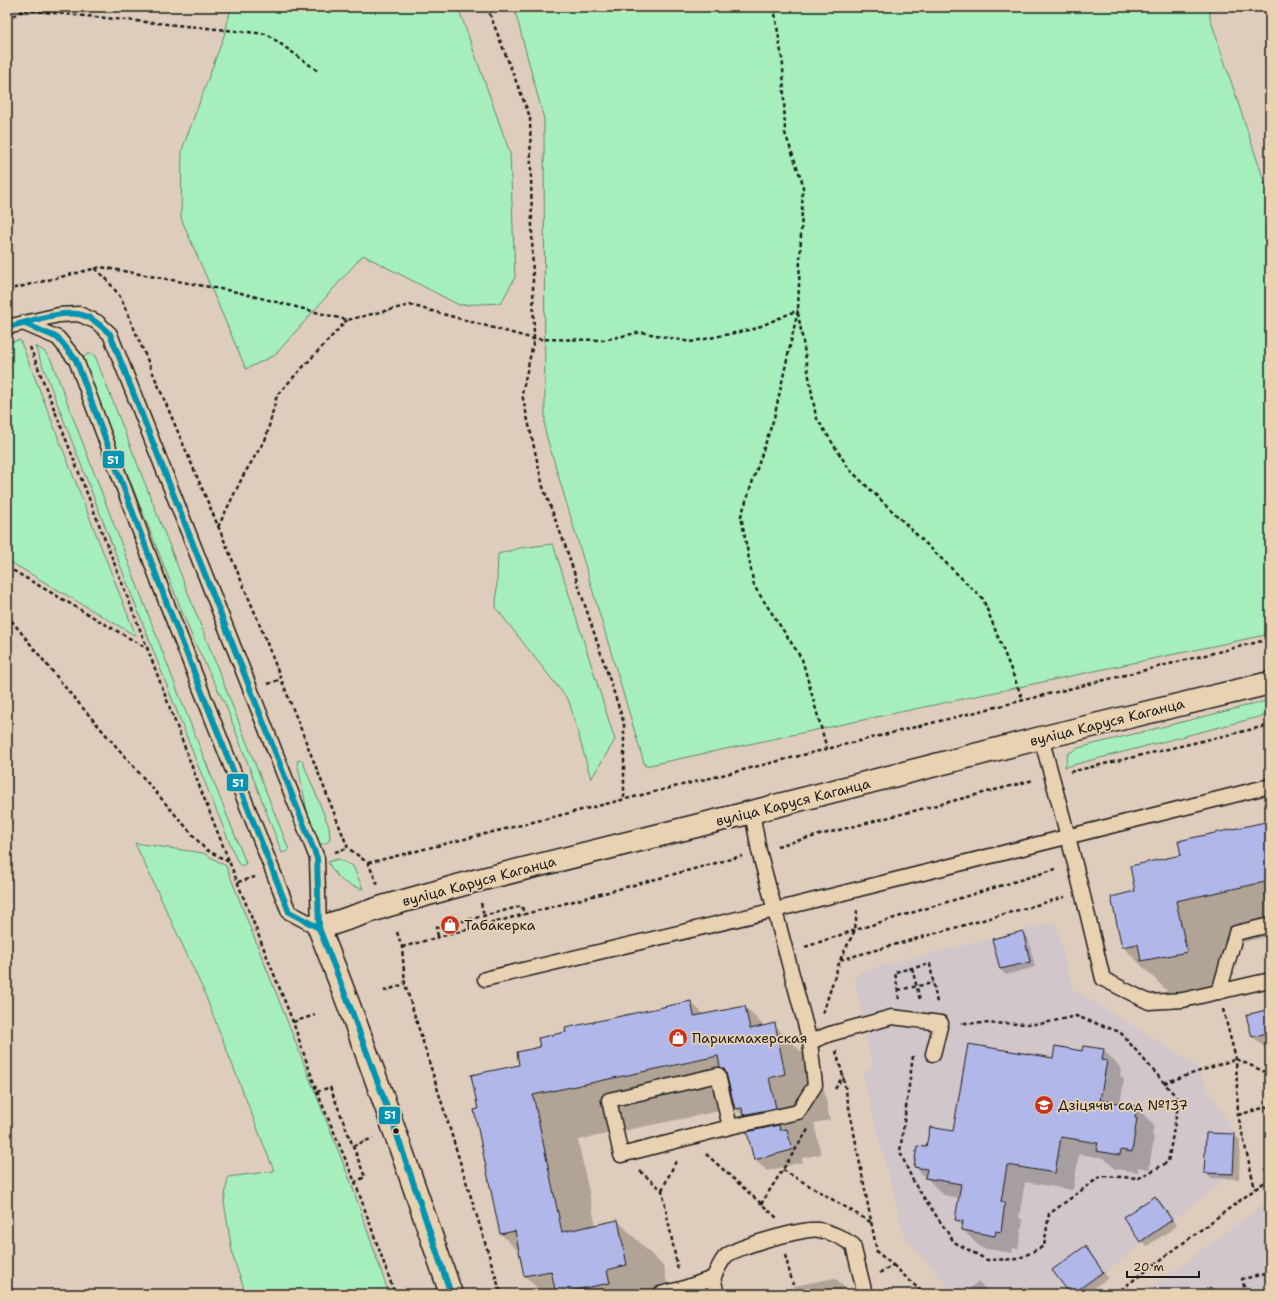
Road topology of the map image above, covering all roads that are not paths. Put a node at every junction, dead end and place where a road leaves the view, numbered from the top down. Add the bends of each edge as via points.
1 (23, 323) junction
2 (7, 327) edge
3 (1270, 683) edge
4 (1041, 738) junction
5 (1270, 786) edge
6 (752, 812) junction
7 (1069, 836) junction
8 (775, 910) junction
9 (1270, 925) edge
10 (319, 928) junction
11 (485, 979) dead end
12 (1270, 980) edge
13 (1219, 992) junction
14 (810, 1042) junction
15 (933, 1054) dead end
16 (730, 1127) junction
17 (713, 1278) junction
18 (864, 1288) edge
19 (451, 1294) edge
20 (660, 1294) edge
21 (718, 1294) edge

1 - 2 lane
1 - 10 lane via 58,338 76,360 167,604 289,912
1 - 10 lane via 59,314 79,314 98,322 110,334 317,858
3 - 4 street, вуліца Каруся Каганца
4 - 6 street, вуліца Каруся Каганца
4 - 7 lane
5 - 7 lane
6 - 8 lane via 759,851
6 - 10 street, вуліца Каруся Каганца via 445,889
7 - 8 lane
7 - 13 lane via 1103,979 1148,1002 1184,1000
8 - 11 lane
8 - 14 lane
9 - 13 lane via 1236,933
10 - 19 street via 395,1128
12 - 13 lane
14 - 15 lane via 892,1017 942,1023
14 - 16 lane via 814,1085 798,1112
16 - 16 lane via 718,1075 609,1100 621,1155
17 - 18 lane via 726,1255 758,1242 818,1229 837,1235 853,1245
17 - 20 lane
17 - 21 lane

